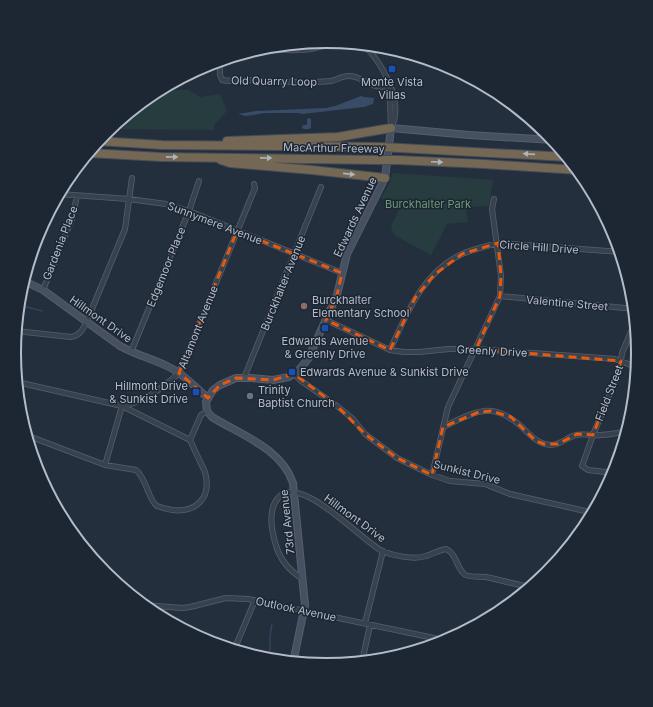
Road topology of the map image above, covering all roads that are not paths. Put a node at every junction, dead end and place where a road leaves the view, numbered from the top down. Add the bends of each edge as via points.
1 (309, 49) edge
2 (291, 51) edge
3 (369, 51) edge
4 (220, 67) edge
5 (389, 85) junction
6 (391, 128) junction
7 (545, 139) edge
8 (106, 142) edge
9 (162, 145) junction
10 (96, 153) edge
11 (133, 156) junction
12 (212, 157) junction
13 (560, 157) edge
14 (92, 158) edge
15 (570, 169) edge
16 (132, 178) dead end
17 (385, 178) junction
18 (199, 181) dead end
19 (254, 184) dead end
20 (321, 188) dead end
21 (66, 195) edge
22 (77, 196) junction
23 (129, 199) junction
24 (494, 199) dead end
25 (189, 211) junction
26 (237, 231) junction
27 (498, 243) junction
28 (615, 252) edge
29 (294, 254) junction
30 (342, 273) junction
31 (29, 283) edge
32 (43, 290) junction
33 (500, 296) junction
34 (628, 308) edge
35 (326, 320) junction
36 (87, 321) junction
37 (22, 332) edge
38 (631, 332) edge
39 (476, 349) junction
40 (390, 350) junction
41 (131, 352) junction
42 (621, 361) junction
43 (631, 365) edge
44 (179, 373) junction
45 (294, 374) junction
46 (244, 378) junction
47 (23, 383) edge
48 (208, 398) junction
49 (122, 406) junction
50 (207, 411) junction
51 (443, 427) junction
52 (622, 432) edge
53 (593, 435) junction
54 (32, 437) edge
55 (190, 440) junction
56 (105, 464) junction
57 (608, 472) edge
58 (432, 475) junction
59 (294, 492) junction
60 (588, 512) edge
61 (383, 552) junction
62 (303, 580) junction
63 (525, 585) edge
64 (255, 600) junction
65 (154, 606) edge
66 (304, 610) junction
67 (364, 623) junction
68 (370, 624) junction
69 (433, 640) edge
70 (236, 645) edge
71 (363, 656) edge
72 (294, 657) edge

1 - 2 street
3 - 5 street via 380,65
4 - 5 street, Old Quarry Loop via 222,80 226,81 304,83 333,80 350,75 377,87
5 - 6 street via 392,92
6 - 7 main road
6 - 9 highway via 327,138 247,139
6 - 17 main road, Edwards Avenue
8 - 9 highway, MacArthur Freeway
13 -> 9 highway, MacArthur Freeway, bridge via 380,147
10 - 11 highway, MacArthur Freeway
11 -> 12 highway, MacArthur Freeway
11 - 14 highway
12 -> 15 highway, MacArthur Freeway, bridge via 398,160
12 -> 17 highway via 230,163
16 - 23 street
17 - 30 main road, Edwards Avenue via 347,254
18 - 25 street, Edgemoor Place
19 - 26 street, Altamont Avenue via 255,188
20 - 29 street, Burckhalter Avenue
21 - 22 street, Sunnymere Avenue
22 - 23 street, Sunnymere Avenue
22 - 32 street, Gardenia Place via 72,219
23 - 25 street, Sunnymere Avenue via 166,204
23 - 36 street via 124,229
24 - 27 street via 492,209
25 - 26 street, Sunnymere Avenue
25 - 41 street, Edgemoor Place
26 - 29 street, Sunnymere Avenue
26 - 44 street, Altamont Avenue
27 - 28 street, Circle Hill Drive
27 - 33 street via 502,276
27 - 40 street, Circle Hill Drive via 462,254 434,275 415,298
29 - 30 street, Sunnymere Avenue
29 - 46 street, Burckhalter Avenue
30 - 35 main road, Edwards Avenue via 339,290
31 - 32 main road, Hillmont Drive
32 - 36 main road, Hillmont Drive
33 - 34 street, Valentine Street
33 - 39 street
35 - 40 street, Greenly Drive
35 - 45 main road, Edwards Avenue via 308,359
36 - 37 street via 78,334 71,338
36 - 41 main road, Hillmont Drive
38 - 42 street, Field Street
39 - 40 street, Greenly Drive via 419,352
39 - 42 street, Greenly Drive
39 - 51 street via 448,407
41 - 44 main road, Hillmont Drive via 162,363
42 - 43 street, Greenly Drive
42 - 53 street, Field Street
44 - 48 main road, Hillmont Drive
44 - 49 street, Altamont Avenue via 156,392 135,403
45 - 46 main road via 273,380
45 - 58 street, Sunkist Drive via 353,419 365,434 397,458
46 - 48 main road via 220,384
47 - 49 street
48 - 50 main road
49 - 55 street
49 - 56 street
50 - 55 street via 201,415
50 - 59 main road, 73rd Avenue via 212,417 259,444 280,460 290,476
51 - 53 street via 469,415 491,410 511,417 536,441 544,444 558,444 577,434
51 - 58 street
52 - 53 street
53 - 57 street, Field Street via 582,466 588,470
54 - 56 street
55 - 56 street via 206,472 207,485 202,500 193,508 186,510 158,506 139,472
58 - 60 street, Sunkist Drive via 484,484 510,494
59 - 61 street, Hillmont Drive via 303,494 327,508
59 - 62 main road, 73rd Avenue
59 - 62 street via 276,499 271,521 282,561
61 - 63 street, Hillmont Drive via 418,558 446,549 453,554 465,575
61 - 67 street
62 - 66 main road, 73rd Avenue
64 - 65 street, Outlook Avenue via 226,598 183,608
64 - 66 street, Outlook Avenue
64 - 70 street
66 - 67 street, Outlook Avenue
66 - 72 main road, 73rd Avenue
67 - 68 street, Outlook Avenue
68 - 69 street, Outlook Avenue
68 - 71 street

